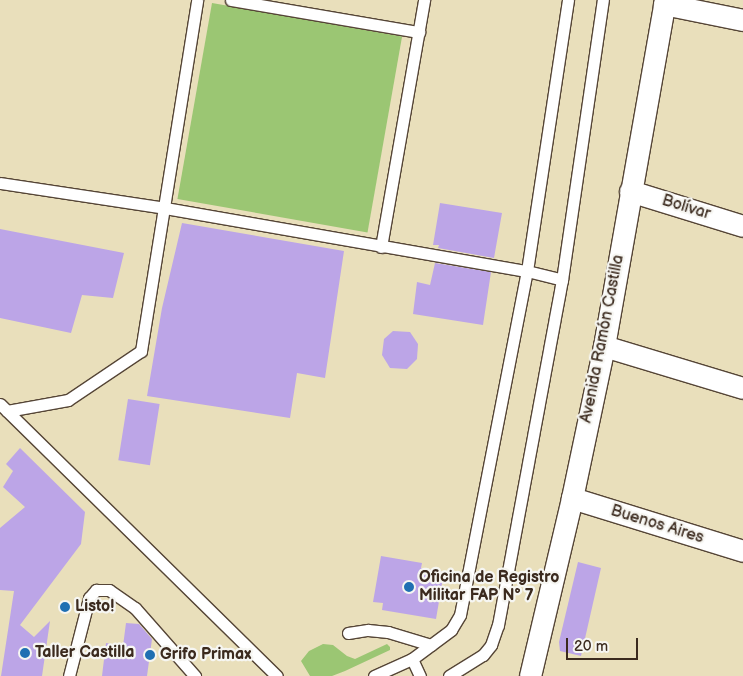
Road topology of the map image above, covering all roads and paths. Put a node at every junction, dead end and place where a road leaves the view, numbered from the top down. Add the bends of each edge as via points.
1 (197, 0) edge
2 (231, 0) edge
3 (424, 0) edge
4 (568, 0) edge
5 (603, 0) edge
6 (665, 2) edge
7 (743, 20) edge
8 (419, 32) junction
9 (0, 182) edge
10 (630, 191) junction
11 (165, 208) junction
12 (743, 226) edge
13 (381, 247) junction
14 (527, 271) junction
15 (562, 280) junction
16 (604, 346) junction
17 (743, 388) edge
18 (3, 408) edge
19 (572, 498) junction
20 (743, 552) edge
21 (348, 633) dead end
22 (431, 645) junction
23 (412, 659) junction
24 (70, 676) edge
25 (195, 676) edge
26 (277, 676) edge
27 (374, 676) edge
28 (420, 676) edge
29 (449, 676) edge
30 (530, 676) edge

1 - 11 lane
2 - 8 lane
3 - 8 lane
4 - 14 lane
5 - 15 lane
6 - 7 street
6 - 10 street, Avenida Ramón Castilla
8 - 13 lane
9 - 11 lane
10 - 12 street, Bolívar
10 - 16 street, Avenida Ramón Castilla
11 - 13 lane
11 - 18 lane via 141,351 68,400
13 - 14 lane
14 - 15 lane
14 - 22 lane via 460,615 451,630
15 - 29 lane via 498,625 492,645 483,655
16 - 17 street
16 - 19 street, Avenida Ramón Castilla
18 - 26 lane
19 - 20 street, Buenos Aires
19 - 30 street, Avenida Ramón Castilla
21 - 22 lane via 388,632
22 - 23 lane
23 - 27 lane
23 - 28 lane
24 - 25 lane via 89,598 96,590 109,590 135,608

